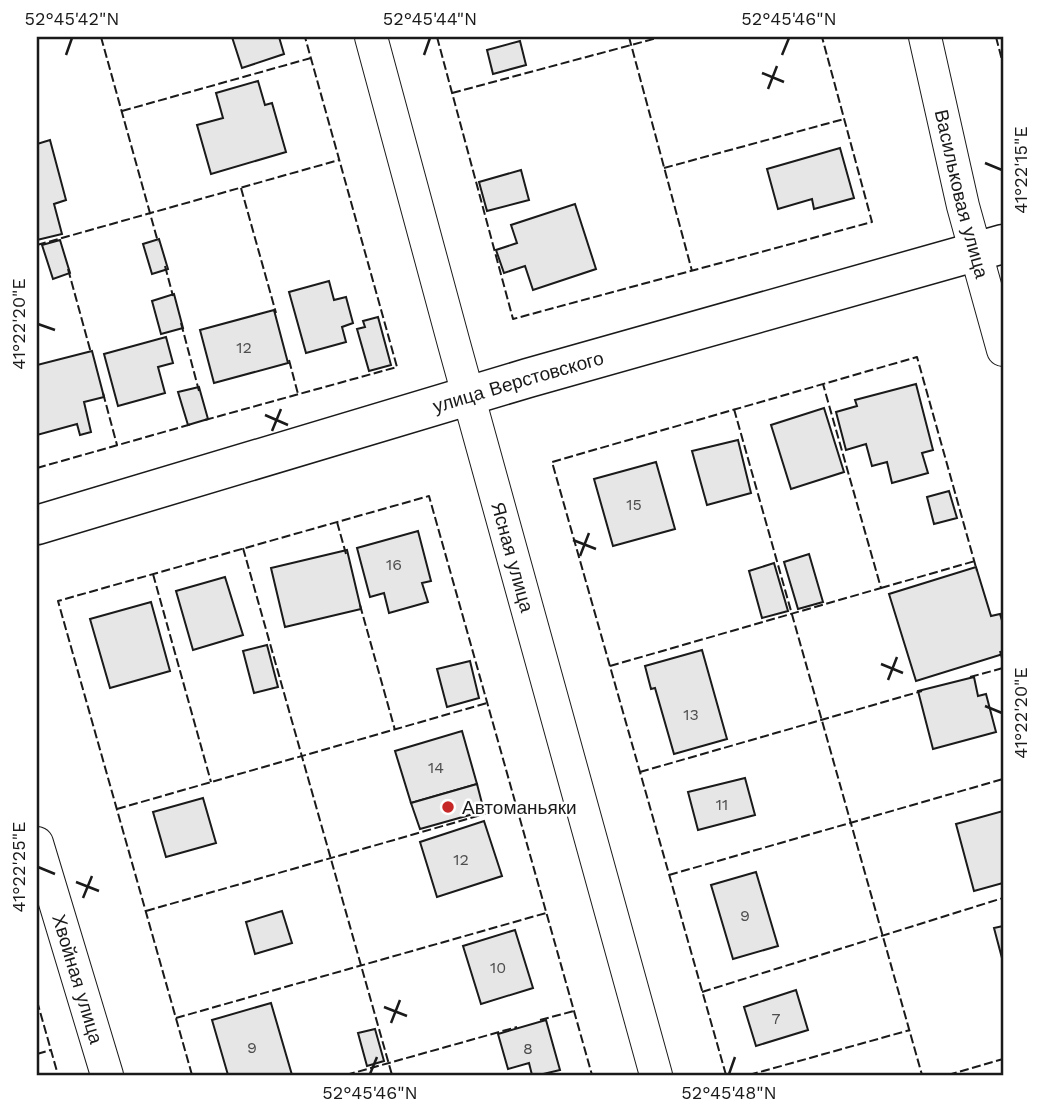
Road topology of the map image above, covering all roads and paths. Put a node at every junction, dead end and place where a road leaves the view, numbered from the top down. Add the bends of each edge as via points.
1 (371, 37) edge
2 (925, 37) edge
3 (990, 248) edge
4 (1003, 350) edge
5 (468, 396) junction
6 (37, 525) edge
7 (37, 843) edge
8 (107, 1075) edge
9 (656, 1075) edge

1 - 5 street, Ясная улица
2 - 3 street, Васильковая улица via 963,206
3 - 4 street, Васильковая улица
3 - 5 street, улица Верстовского
5 - 6 street, улица Верстовского
5 - 9 street, Ясная улица
7 - 8 street, Хвойная улица

